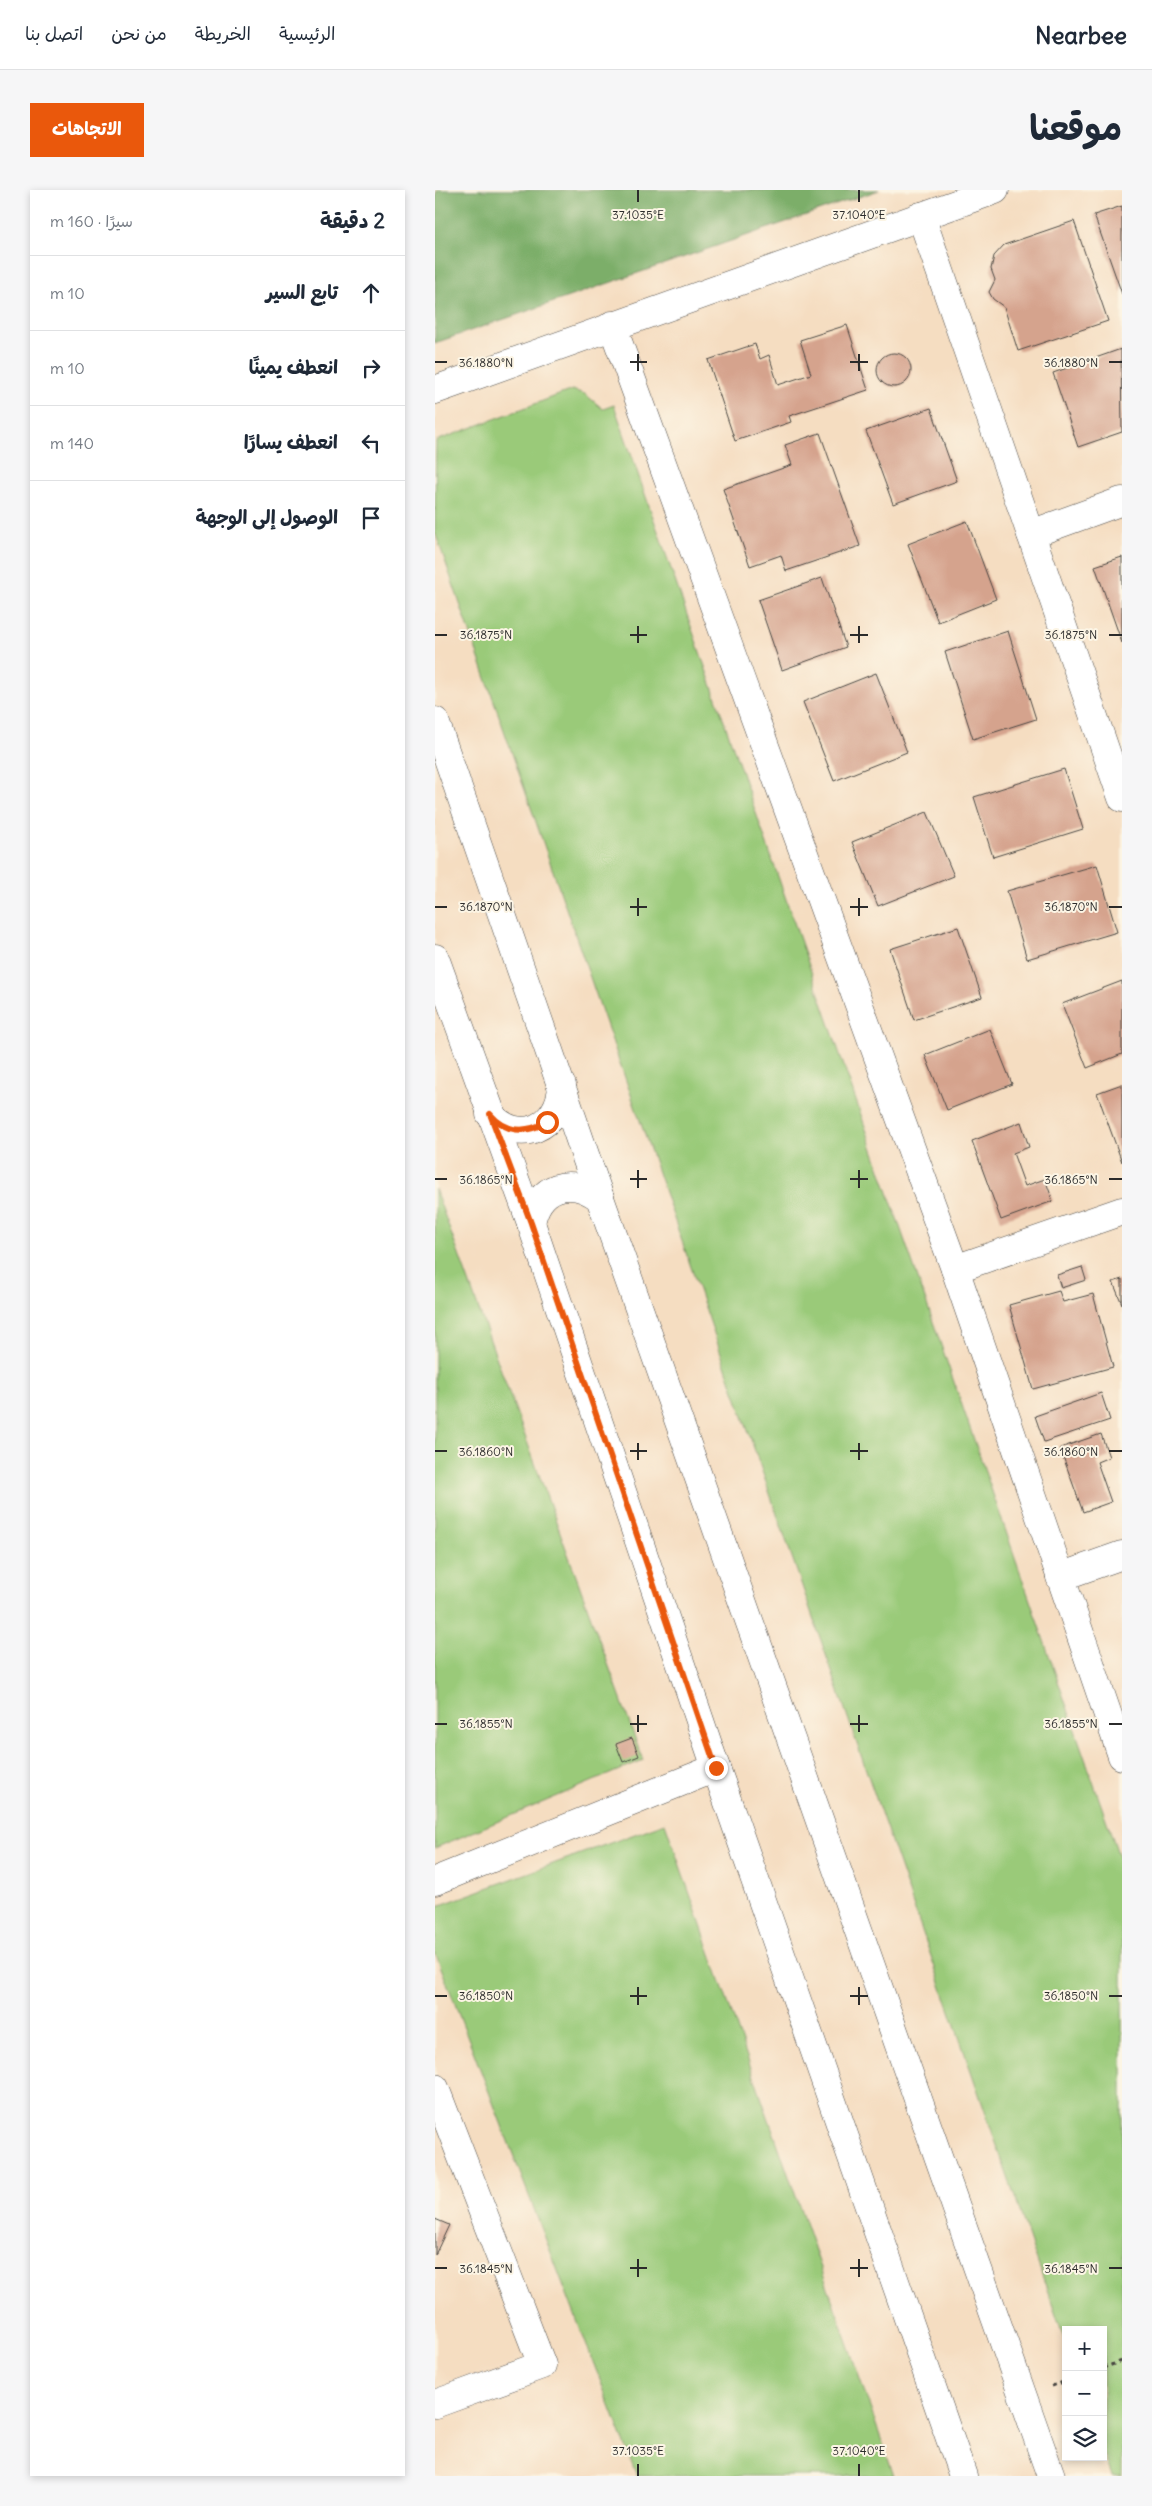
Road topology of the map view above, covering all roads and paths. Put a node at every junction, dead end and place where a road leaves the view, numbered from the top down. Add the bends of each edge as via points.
1 (995, 190) edge
2 (921, 216) junction
3 (612, 326) junction
4 (435, 390) edge
5 (1122, 502) edge
6 (1031, 534) junction
7 (435, 721) edge
8 (1122, 798) edge
9 (435, 958) edge
10 (561, 1086) junction
11 (490, 1114) junction
12 (599, 1198) junction
13 (1122, 1211) edge
14 (531, 1223) junction
15 (955, 1269) junction
16 (1122, 1555) edge
17 (1060, 1577) junction
18 (1122, 1756) edge
19 (716, 1768) junction
20 (435, 1881) edge
21 (435, 2088) edge
22 (1122, 2361) edge
23 (1107, 2367) edge
24 (435, 2404) edge
25 (963, 2476) edge
26 (1051, 2476) edge

1 - 2 street
2 - 3 street
2 - 6 street
3 - 4 street
3 - 15 street
5 - 6 street
6 - 8 street
7 - 10 street
9 - 11 street
10 - 11 street via 561,1100 556,1112 535,1129 509,1129 498,1124
10 - 12 street
11 - 14 street
12 - 14 street via 579,1186 555,1188 538,1202
12 - 26 street
13 - 15 street
14 - 19 street
15 - 17 street
16 - 17 street
17 - 18 street
19 - 20 street
19 - 25 street
21 - 24 street via 542,2365
22 - 23 path

